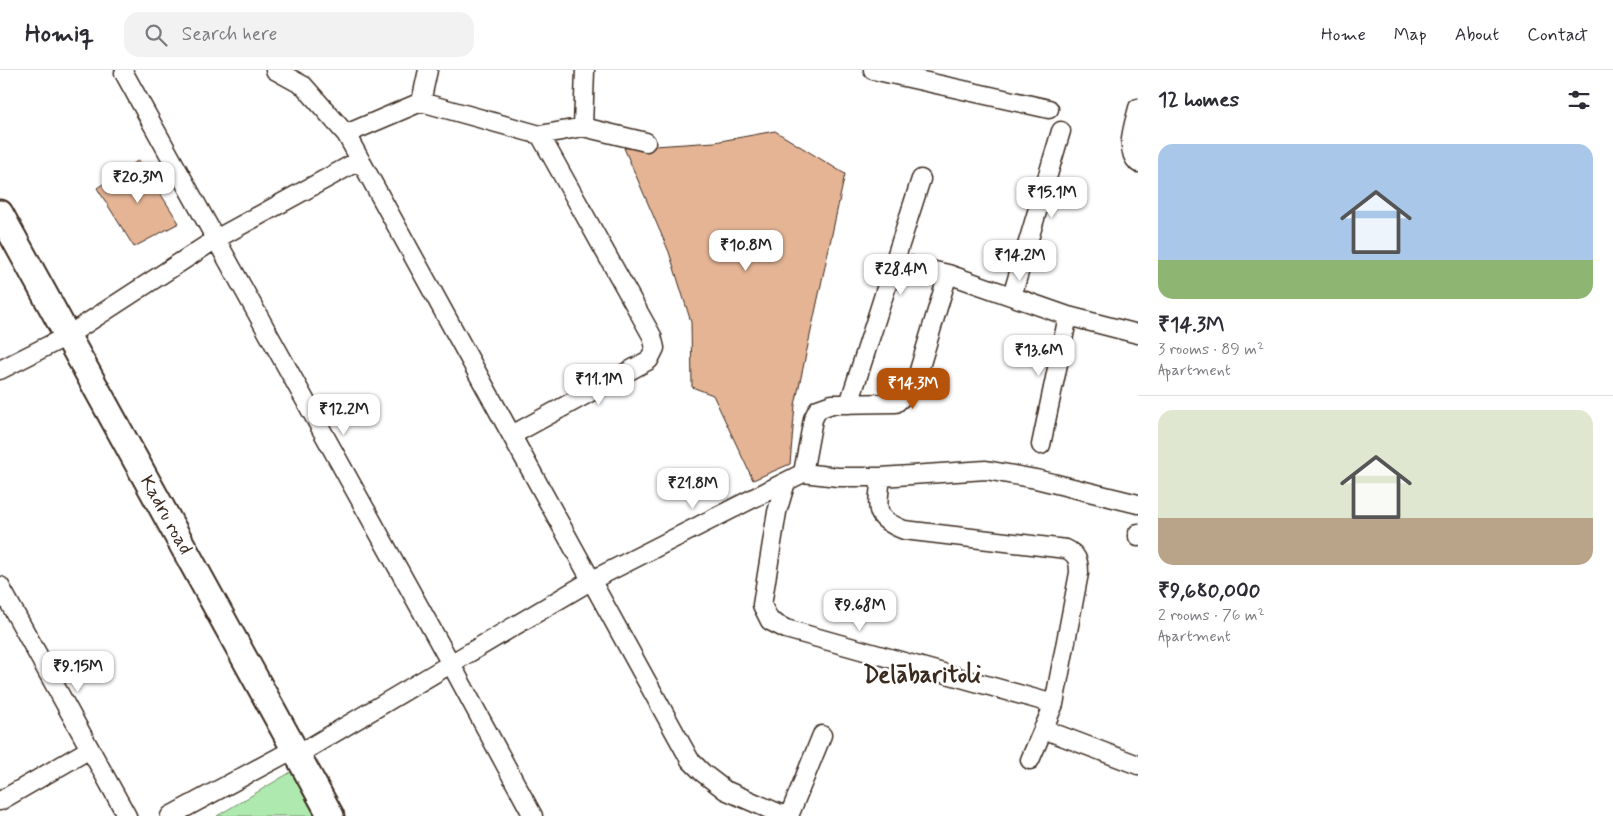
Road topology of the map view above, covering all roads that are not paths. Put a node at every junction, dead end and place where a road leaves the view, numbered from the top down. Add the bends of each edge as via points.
1 (275, 70) edge
2 (428, 70) edge
3 (585, 70) edge
4 (873, 70) edge
5 (124, 73) dead end
6 (421, 102) junction
7 (1138, 108) edge
8 (1049, 109) dead end
9 (583, 127) junction
10 (1062, 131) dead end
11 (346, 134) junction
12 (540, 135) junction
13 (646, 142) dead end
14 (360, 160) junction
15 (1138, 163) edge
16 (921, 179) dead end
17 (0, 213) edge
18 (216, 239) junction
19 (895, 262) junction
20 (948, 274) junction
21 (1012, 296) junction
22 (1068, 316) junction
23 (1138, 334) edge
24 (67, 336) junction
25 (0, 370) edge
26 (849, 404) junction
27 (512, 435) junction
28 (1041, 445) dead end
29 (803, 473) junction
30 (881, 477) junction
31 (786, 482) junction
32 (1138, 504) edge
33 (592, 580) junction
34 (0, 586) edge
35 (451, 664) junction
36 (1054, 704) junction
37 (1043, 729) junction
38 (822, 736) dead end
39 (90, 749) junction
40 (296, 752) junction
41 (1030, 760) dead end
42 (1138, 765) edge
43 (0, 801) edge
44 (126, 816) edge
45 (170, 816) edge
46 (331, 816) edge
47 (533, 816) edge
48 (785, 816) edge
49 (789, 816) edge

1 - 11 street via 304,86
2 - 6 street
3 - 9 street
4 - 8 street
5 - 18 street
6 - 11 street
6 - 12 street
7 - 15 street via 1130,152
9 - 12 street
9 - 13 street
10 - 21 street
11 - 14 street
12 - 27 street via 652,336 655,348 649,360
14 - 18 street
14 - 27 street
16 - 19 street
17 - 24 main road, Kadru road
18 - 24 street
18 - 35 street
19 - 20 street
19 - 26 street
20 - 21 street
20 - 26 street via 917,377 909,391 896,403
21 - 22 street
22 - 23 street
22 - 28 street
24 - 25 street
24 - 40 main road, Kadru road
26 - 29 street via 832,404 818,409 813,419
27 - 33 street
29 - 30 street
29 - 31 street
30 - 32 street via 986,470
30 - 36 street via 878,509 882,518 904,530 1066,548 1073,552 1079,562 1079,573
31 - 33 street
31 - 36 street via 777,512 762,605 770,621 786,629
33 - 35 street
33 - 48 street via 690,760 725,790
34 - 39 street
35 - 40 street
35 - 47 street
36 - 37 street
37 - 41 street
37 - 42 street
38 - 49 street
39 - 43 street
39 - 44 street
40 - 45 street
40 - 46 main road, Kadru road

